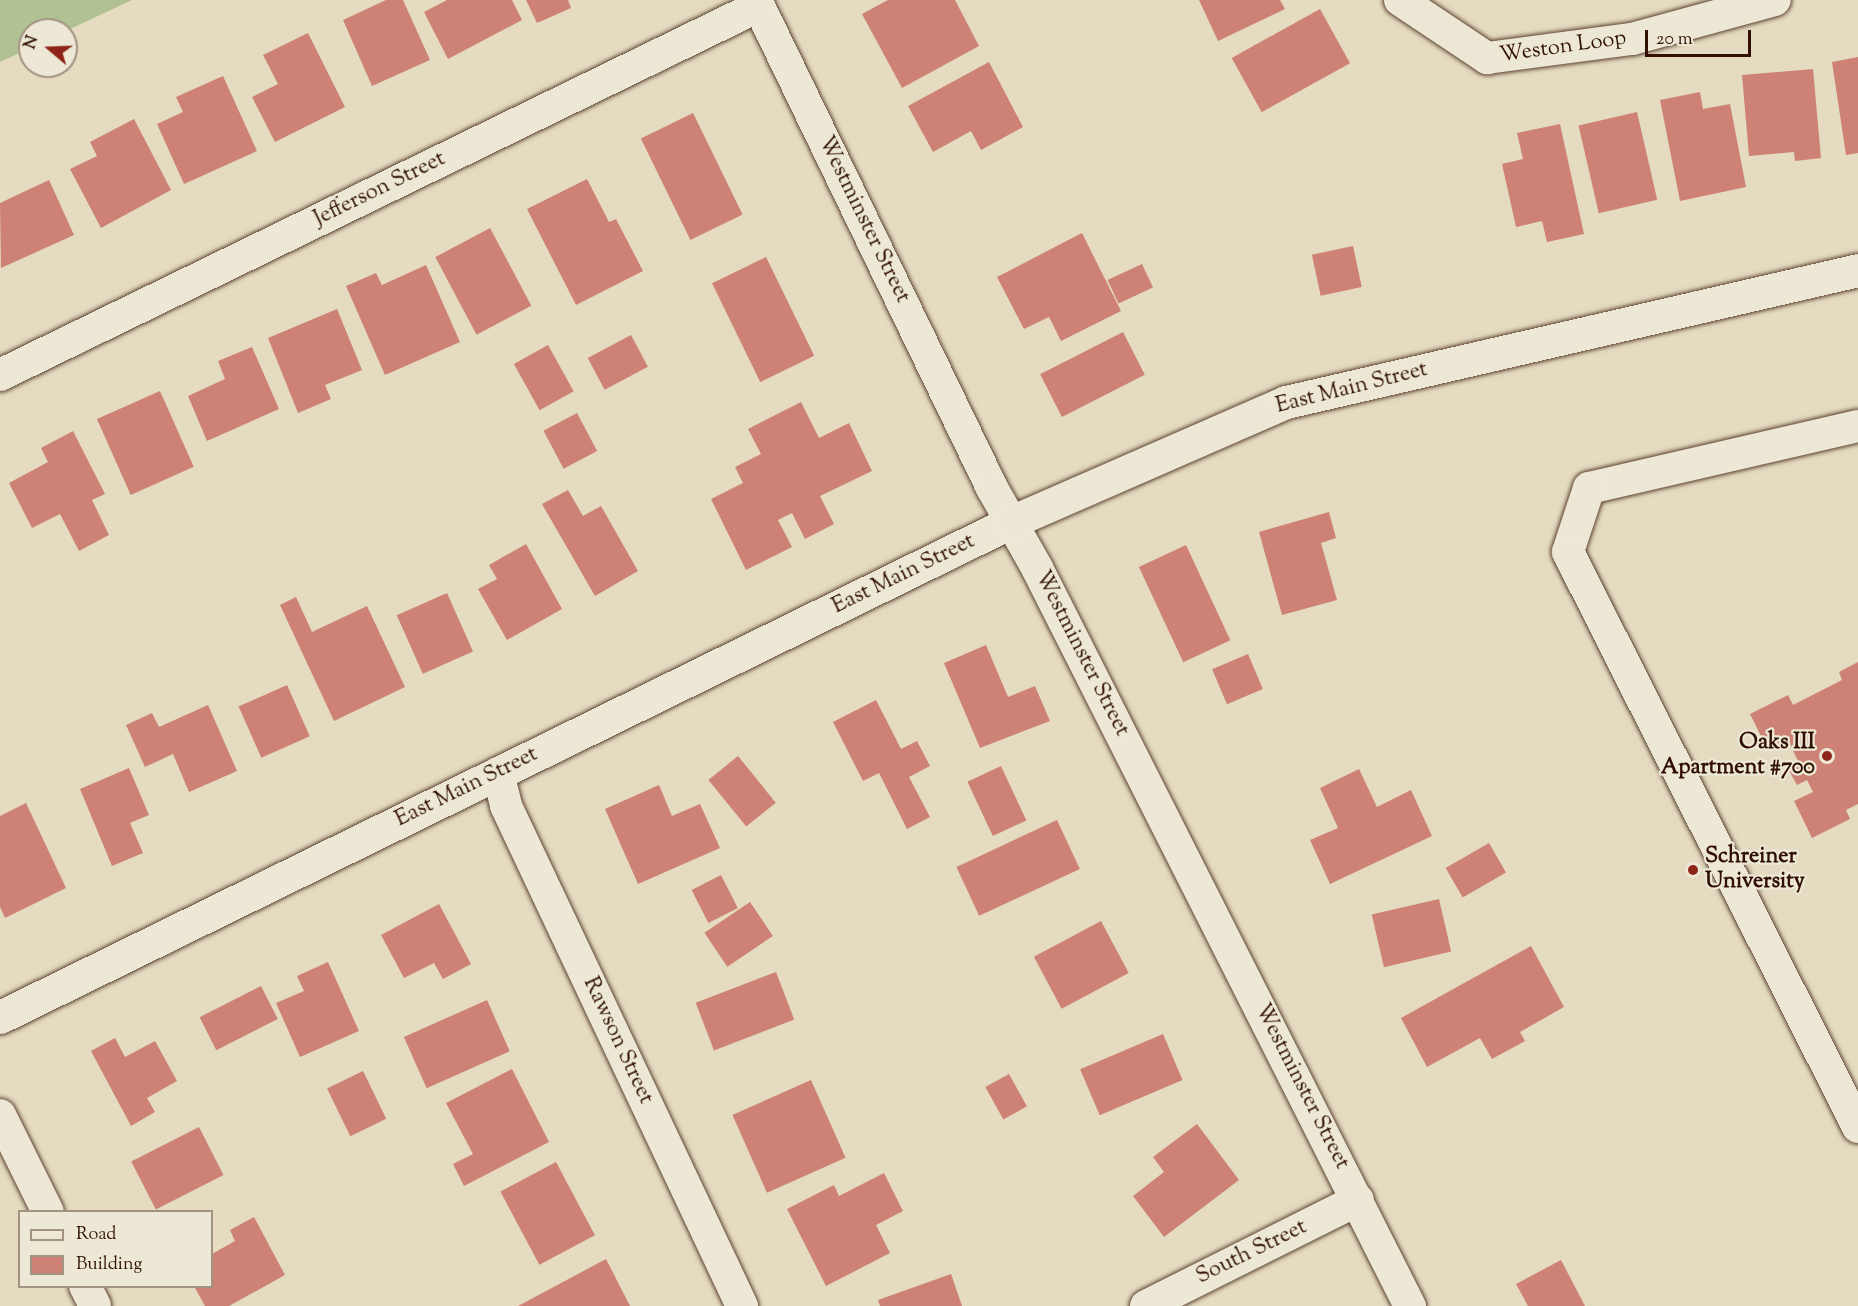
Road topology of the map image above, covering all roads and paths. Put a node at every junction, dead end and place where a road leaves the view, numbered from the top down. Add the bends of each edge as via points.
1 (1400, 0) edge
2 (1775, 0) edge
3 (758, 3) edge
4 (1858, 270) edge
5 (0, 375) edge
6 (1858, 426) edge
7 (1011, 522) junction
8 (498, 773) junction
9 (0, 1017) edge
10 (0, 1115) edge
11 (1858, 1127) edge
12 (1358, 1200) junction
13 (47, 1210) edge
14 (86, 1288) edge
15 (95, 1306) edge
16 (742, 1306) edge
17 (1146, 1306) edge
18 (1410, 1306) edge

1 - 2 street, Weston Loop via 1487,58 1632,39
3 - 5 street, Jefferson Street
3 - 7 street, Westminster Street
4 - 7 street, East Main Street via 1286,402
6 - 11 street via 1589,488 1568,552
7 - 8 street, East Main Street
7 - 12 street, Westminster Street
8 - 9 street, East Main Street
8 - 16 street, Rawson Street via 506,806
10 - 13 street
12 - 17 street, South Street
12 - 18 street, Westminster Street
14 - 15 street

